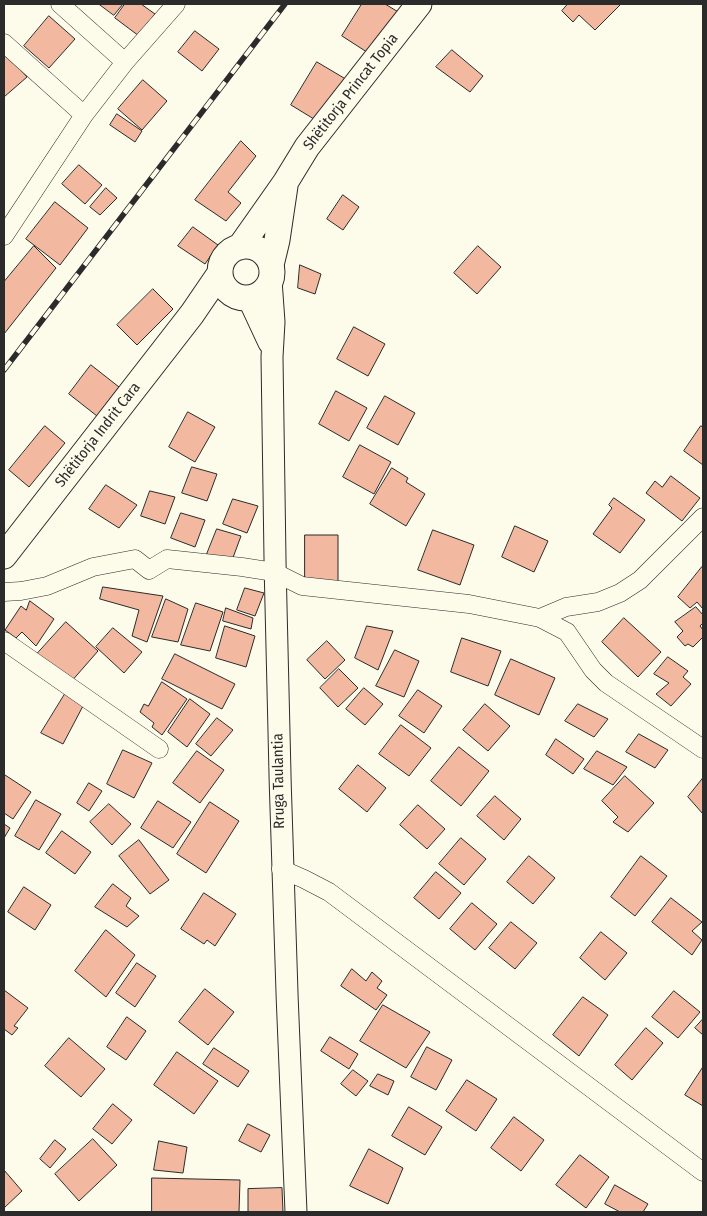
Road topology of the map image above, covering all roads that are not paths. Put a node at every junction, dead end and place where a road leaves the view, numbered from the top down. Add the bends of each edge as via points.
1 (60, 4) edge
2 (176, 4) edge
3 (419, 4) edge
4 (4, 43) edge
5 (125, 62) junction
6 (84, 115) junction
7 (285, 183) junction
8 (4, 236) edge
9 (240, 247) junction
10 (271, 272) junction
11 (220, 273) junction
12 (243, 297) junction
13 (192, 314) junction
14 (272, 350) junction
15 (703, 517) edge
16 (4, 556) edge
17 (274, 572) junction
18 (4, 592) edge
19 (540, 618) junction
20 (4, 641) edge
21 (159, 748) dead end
22 (703, 749) edge
23 (282, 869) junction
24 (703, 1172) edge
25 (296, 1212) edge

1 - 5 street
2 - 5 street
3 - 7 main road, Shëtitorja Princat Topia via 307,147
4 - 6 street
5 - 6 street
6 - 8 street
7 - 9 main road, Shëtitorja Princat Topia
7 - 10 main road, Shëtitorja Princat Topia
9 - 10 main road via 259,249 267,256
9 - 11 main road via 230,251
10 - 12 main road via 262,292
10 - 14 street, Rruga Taulantia
11 - 12 main road via 226,288
11 - 13 main road, Shëtitorja Indrit Cara
12 - 13 main road
12 - 14 street, Rruga Taulantia via 263,327
13 - 16 main road, Shëtitorja Indrit Cara
14 - 17 street, Rruga Taulantia
15 - 19 street via 640,580 620,593 598,602 566,607
17 - 18 street via 167,559 149,570 135,559 94,567 47,586
17 - 19 street via 302,586 469,604
17 - 23 street, Rruga Taulantia
19 - 22 street via 567,632 593,670 606,682
20 - 21 street
23 - 24 street via 329,892
23 - 25 street, Rruga Taulantia

